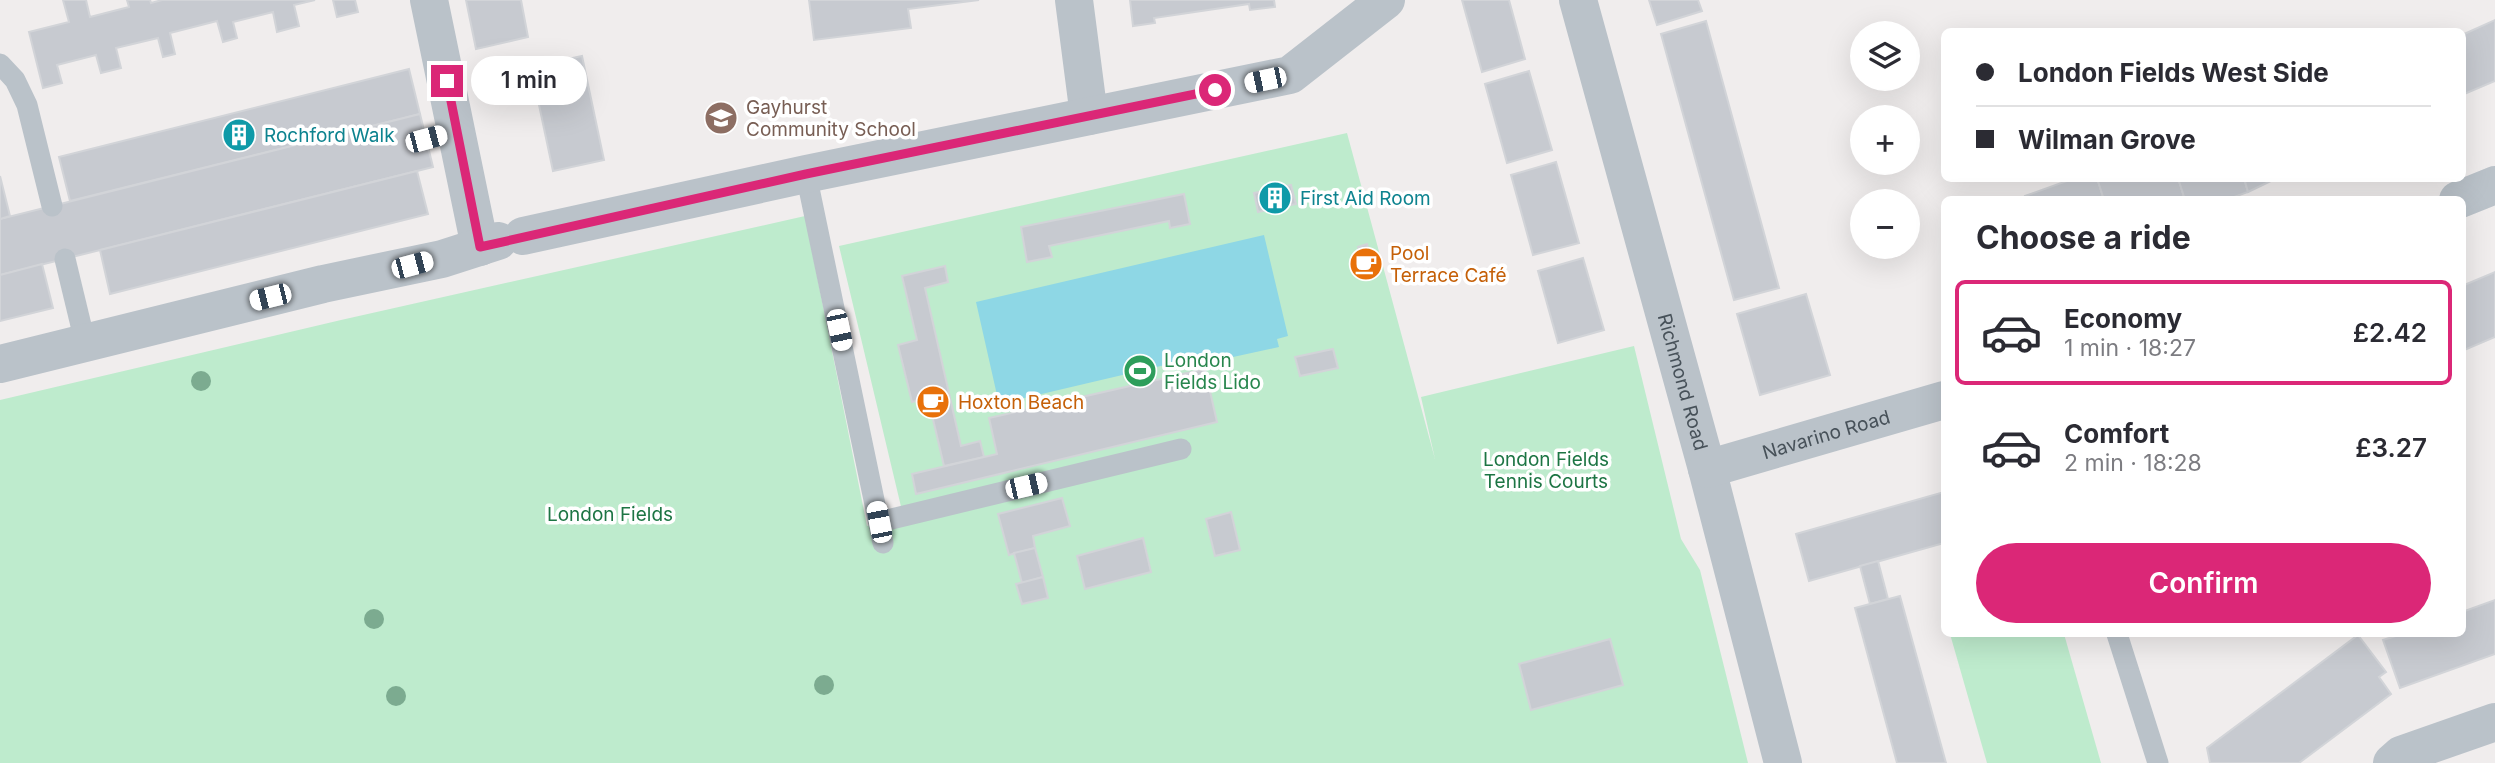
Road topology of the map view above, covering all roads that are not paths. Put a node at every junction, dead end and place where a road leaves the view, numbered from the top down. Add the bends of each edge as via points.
1 (429, 0) edge
2 (1073, 0) edge
3 (1386, 0) edge
4 (1578, 0) edge
5 (0, 65) edge
6 (1089, 116) junction
7 (806, 174) junction
8 (2495, 185) edge
9 (2466, 197) edge
10 (52, 206) dead end
11 (500, 241) junction
12 (65, 259) dead end
13 (85, 342) junction
14 (0, 364) edge
15 (1941, 401) edge
16 (1181, 449) dead end
17 (1707, 469) junction
18 (2118, 637) edge
19 (2495, 722) edge
20 (1783, 763) edge
21 (2158, 763) edge
22 (2392, 763) edge

1 - 11 street via 442,135
2 - 6 street
3 - 6 street via 1290,75
4 - 17 street, Richmond Road
5 - 10 lane via 15,80 27,105
6 - 7 street
7 - 11 street
7 - 16 lane via 881,532
8 - 9 street
11 - 13 street via 442,259
12 - 13 lane
13 - 14 street
15 - 17 street, Navarino Road
17 - 20 street, Richmond Road
18 - 21 lane
19 - 22 street via 2400,755

